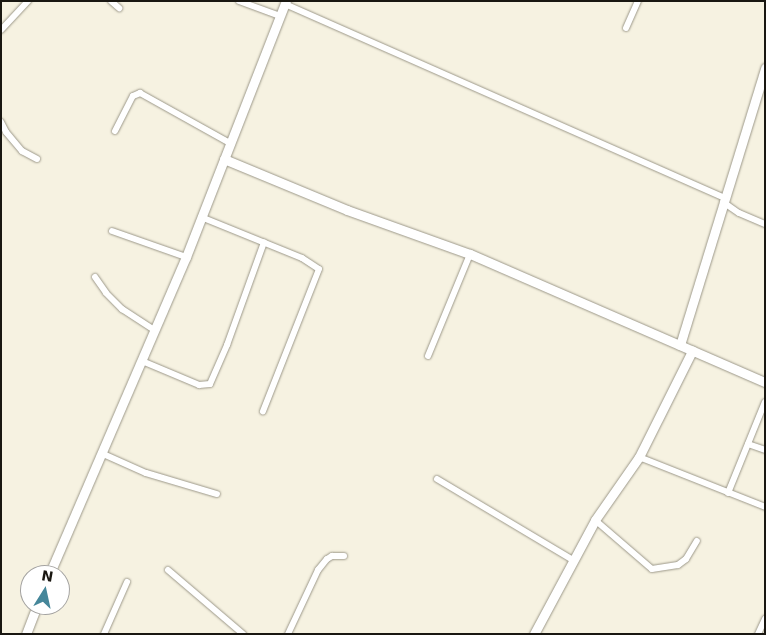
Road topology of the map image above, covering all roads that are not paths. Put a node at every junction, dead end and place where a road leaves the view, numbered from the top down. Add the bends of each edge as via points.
1 (28, 1) edge
2 (111, 1) edge
3 (239, 1) edge
4 (638, 1) edge
5 (286, 3) edge
6 (119, 8) dead end
7 (280, 16) junction
8 (626, 28) dead end
9 (1, 30) edge
10 (765, 68) edge
11 (1, 122) edge
12 (115, 131) dead end
13 (230, 143) junction
14 (37, 159) dead end
15 (224, 159) junction
16 (724, 200) junction
17 (201, 216) junction
18 (765, 224) edge
19 (112, 231) dead end
20 (264, 242) junction
21 (470, 254) junction
22 (186, 257) junction
23 (95, 278) dead end
24 (154, 330) junction
25 (680, 345) junction
26 (692, 351) junction
27 (428, 356) dead end
28 (142, 360) junction
29 (765, 382) edge
30 (765, 402) edge
31 (263, 411) dead end
32 (748, 444) junction
33 (765, 450) edge
34 (101, 453) junction
35 (639, 457) junction
36 (437, 479) dead end
37 (728, 493) junction
38 (217, 494) dead end
39 (765, 507) edge
40 (595, 520) junction
41 (697, 541) dead end
42 (344, 556) dead end
43 (572, 559) junction
44 (53, 565) edge
45 (168, 570) dead end
46 (127, 582) dead end
47 (33, 615) edge
48 (765, 619) edge
49 (26, 634) edge
50 (104, 634) edge
51 (243, 634) edge
52 (288, 634) edge
53 (534, 634) edge
54 (758, 634) edge

1 - 9 street
2 - 6 street
3 - 7 street
4 - 8 street
5 - 7 street
5 - 16 street
7 - 13 street
10 - 16 street
11 - 14 street via 22,151
12 - 13 street via 133,96 140,92
13 - 15 street
15 - 17 street
15 - 21 street via 347,210
16 - 18 street via 739,213
16 - 25 street
17 - 20 street
17 - 22 street
19 - 22 street
20 - 28 street via 210,384 199,385
20 - 31 street via 319,269
21 - 25 street
21 - 27 street
22 - 24 street
23 - 24 street via 122,308
24 - 28 street
25 - 26 street
26 - 29 street
26 - 35 street
28 - 34 street
30 - 32 street
32 - 33 street
32 - 37 street
34 - 38 street via 146,472
34 - 44 street
35 - 37 street
35 - 40 street
36 - 43 street
37 - 39 street
40 - 41 street via 652,569 678,565 686,559
40 - 43 street
42 - 52 street via 327,559 318,570
43 - 53 street
45 - 51 street
46 - 50 street
47 - 49 street
48 - 54 street

